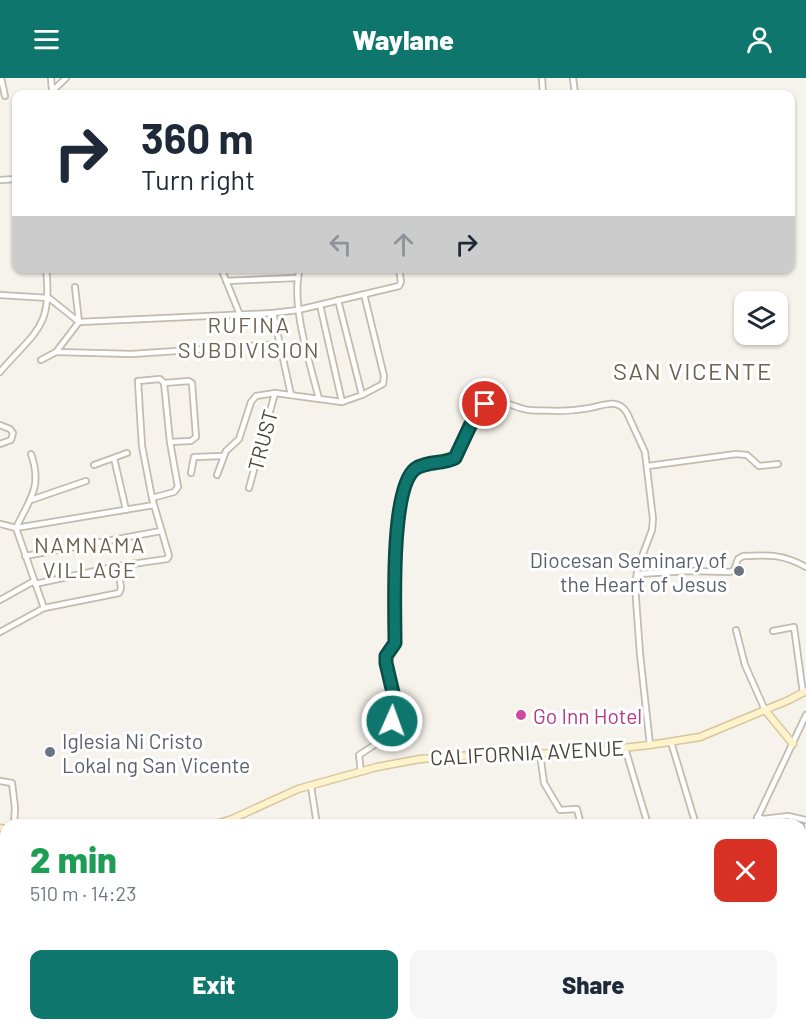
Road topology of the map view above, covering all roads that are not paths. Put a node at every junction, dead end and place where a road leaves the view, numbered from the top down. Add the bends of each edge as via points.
1 (1, 78) edge
2 (66, 78) edge
3 (52, 90) edge
4 (5, 96) dead end
5 (46, 273) edge
6 (223, 273) edge
7 (298, 273) edge
8 (399, 273) edge
9 (297, 278) junction
10 (226, 281) junction
11 (75, 287) dead end
12 (364, 294) junction
13 (0, 295) edge
14 (49, 298) junction
15 (338, 300) junction
16 (320, 305) junction
17 (298, 310) junction
18 (273, 313) junction
19 (240, 315) junction
20 (79, 322) junction
21 (280, 344) junction
22 (56, 352) junction
23 (41, 360) dead end
24 (2, 367) edge
25 (0, 372) edge
26 (165, 383) junction
27 (275, 393) junction
28 (291, 395) junction
29 (363, 395) junction
30 (319, 399) junction
31 (342, 402) junction
32 (0, 425) edge
33 (170, 442) junction
34 (0, 444) edge
35 (127, 453) dead end
36 (31, 454) dead end
37 (223, 456) junction
38 (114, 458) junction
39 (778, 464) dead end
40 (94, 465) dead end
41 (648, 466) junction
42 (191, 472) dead end
43 (216, 475) dead end
44 (86, 481) dead end
45 (249, 488) dead end
46 (152, 498) junction
47 (31, 500) junction
48 (154, 505) junction
49 (126, 510) junction
50 (0, 524) edge
51 (16, 528) junction
52 (161, 531) junction
53 (25, 556) junction
54 (118, 566) junction
55 (806, 567) edge
56 (637, 574) junction
57 (35, 583) junction
58 (0, 600) edge
59 (44, 608) junction
60 (736, 630) dead end
61 (773, 631) dead end
62 (0, 632) edge
63 (804, 692) edge
64 (765, 710) junction
65 (806, 715) edge
66 (671, 742) junction
67 (793, 744) junction
68 (650, 745) junction
69 (625, 748) junction
70 (540, 754) junction
71 (361, 772) junction
72 (0, 781) edge
73 (311, 786) junction
74 (757, 817) joint
75 (14, 819) edge
76 (233, 819) edge
77 (317, 819) edge
78 (580, 819) edge
79 (646, 819) edge
80 (694, 819) edge
81 (763, 819) edge
82 (763, 819) edge
83 (792, 819) edge

1 - 4 street
2 - 3 street
5 - 14 street
6 - 10 street
7 - 9 street
8 - 12 street via 399,286
9 - 10 street
9 - 17 street
10 - 19 street
11 - 20 street
12 - 15 street
12 - 29 street via 384,382
13 - 14 street
14 - 20 street
14 - 24 street via 39,329
15 - 16 street
15 - 29 street
16 - 17 street
16 - 31 street
17 - 18 street
17 - 30 street
18 - 19 street
18 - 21 street
19 - 20 street
20 - 22 street
21 - 22 street via 132,354
21 - 28 street
22 - 23 street
24 - 25 street
26 - 33 street
26 - 33 street via 189,381 194,386 196,437
26 - 46 street via 151,379 137,383 142,446
27 - 28 street
27 - 37 street via 252,399 239,439
27 - 45 street, TRUST
28 - 30 street
29 - 31 street
30 - 31 street
32 - 34 street via 13,433 11,440
33 - 46 street via 177,489
35 - 38 street
36 - 47 street via 37,479
37 - 42 street via 194,457
37 - 43 street
38 - 40 street
38 - 49 street
39 - 41 street via 759,466 747,455 736,454
41 - 56 street via 653,523
41 - 71 street via 645,450 625,409 616,404 570,411 528,410 497,402 485,404 480,410 455,458 414,470 398,516 395,643 386,656 395,711 378,745 359,754
44 - 47 street
46 - 48 street
47 - 51 street
48 - 49 street
48 - 52 street
49 - 51 street
50 - 51 street
51 - 53 street
52 - 53 street
52 - 54 street via 168,556 165,560
53 - 57 street
54 - 57 street
54 - 59 street via 119,593
55 - 56 street via 780,556 743,556 730,572
56 - 68 street via 635,596
57 - 58 street
57 - 59 street
59 - 62 street
60 - 64 street via 745,665
61 - 63 street via 794,627
63 - 64 street, CALIFORNIA AVENUE
64 - 66 street, CALIFORNIA AVENUE via 709,734
64 - 67 street
65 - 67 street
66 - 68 street, CALIFORNIA AVENUE
66 - 80 street
67 - 74 street
68 - 69 street, CALIFORNIA AVENUE
69 - 70 street, CALIFORNIA AVENUE
69 - 79 street
70 - 71 street, CALIFORNIA AVENUE via 420,759
70 - 78 street via 546,788 560,810 577,809
71 - 73 street, CALIFORNIA AVENUE
72 - 75 street via 11,783
73 - 76 street, CALIFORNIA AVENUE
73 - 77 street
74 - 81 street
82 - 83 street

